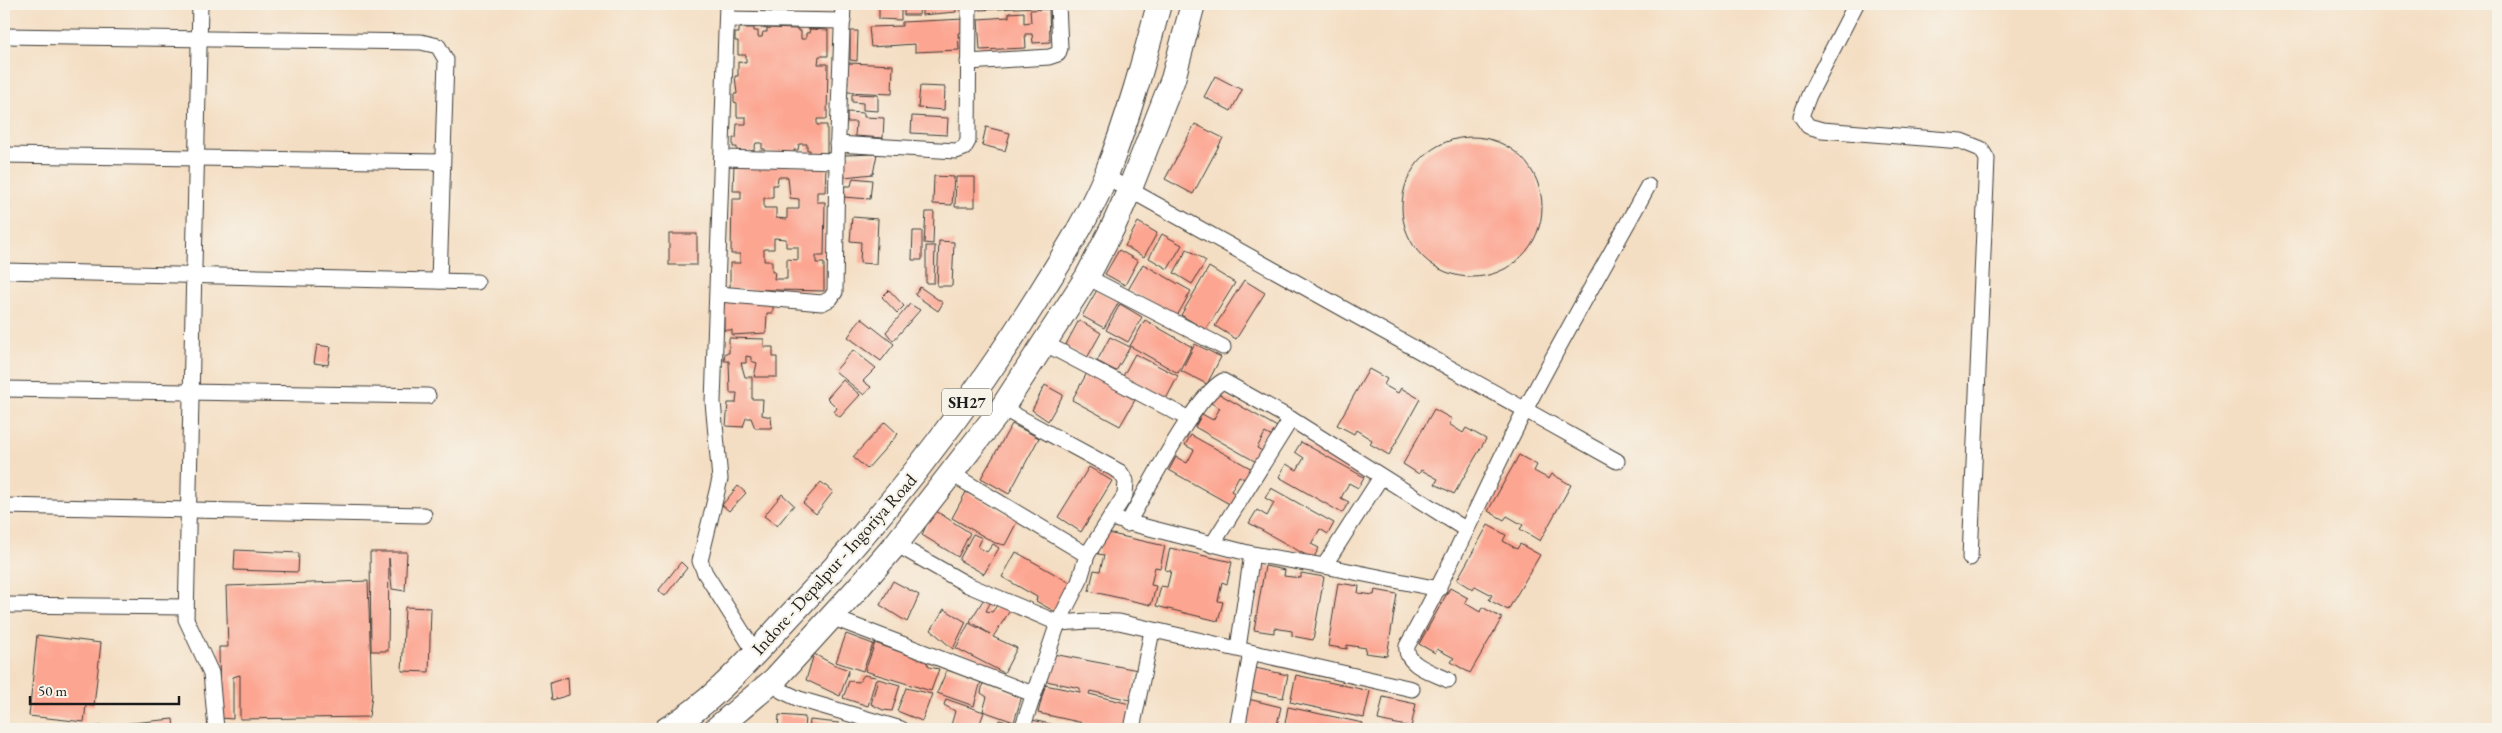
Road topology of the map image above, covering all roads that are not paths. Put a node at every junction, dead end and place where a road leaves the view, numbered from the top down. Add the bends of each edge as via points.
1 (200, 4) edge
2 (728, 4) edge
3 (844, 4) edge
4 (969, 4) edge
5 (1058, 4) edge
6 (1160, 4) edge
7 (1193, 4) edge
8 (1856, 4) edge
9 (727, 19) junction
10 (843, 21) junction
11 (4, 36) edge
12 (199, 38) junction
13 (968, 62) junction
14 (837, 144) junction
15 (4, 155) edge
16 (196, 158) junction
17 (723, 158) junction
18 (837, 161) junction
19 (442, 162) junction
20 (1105, 176) junction
21 (1648, 186) dead end
22 (1129, 191) junction
23 (4, 270) edge
24 (193, 275) junction
25 (1087, 277) junction
26 (439, 280) junction
27 (478, 282) dead end
28 (719, 294) junction
29 (1044, 343) junction
30 (1223, 347) dead end
31 (4, 389) edge
32 (192, 393) junction
33 (428, 396) dead end
34 (1002, 408) junction
35 (1524, 411) junction
36 (1190, 419) junction
37 (1291, 419) junction
38 (1617, 461) dead end
39 (952, 474) junction
40 (1381, 476) junction
41 (4, 506) edge
42 (189, 510) junction
43 (424, 515) dead end
44 (1109, 517) junction
45 (1127, 524) junction
46 (1465, 529) junction
47 (896, 544) junction
48 (1212, 545) junction
49 (1252, 554) junction
50 (1087, 555) junction
51 (1970, 558) dead end
52 (1324, 566) junction
53 (1439, 589) junction
54 (4, 605) edge
55 (186, 607) junction
56 (831, 617) junction
57 (1058, 623) junction
58 (1152, 631) junction
59 (1244, 650) junction
60 (755, 652) junction
61 (774, 680) junction
62 (1448, 680) dead end
63 (1412, 689) dead end
64 (1033, 694) junction
65 (216, 729) edge
66 (667, 729) edge
67 (716, 729) edge
68 (901, 729) edge
69 (1022, 729) edge
70 (1132, 729) edge
71 (1238, 729) edge

1 - 12 street
2 - 9 street
3 - 10 street
4 - 13 street
5 - 13 street via 1058,54
6 - 20 main road, Indore - Depalpur - Ingoriya Road / SH27 via 1135,94
7 - 22 main road, Indore - Depalpur - Ingoriya Road / SH27 via 1173,79
8 - 51 street via 1809,95 1801,116 1808,126 1822,130 1961,141 1981,149 1987,159
9 - 10 street
9 - 17 street
10 - 14 street
11 - 12 street
12 - 16 street
12 - 19 street via 421,42 438,46 446,60
13 - 14 street via 968,141 964,148 956,151
14 - 18 street
15 - 16 street
16 - 19 street
16 - 24 street
17 - 18 street
17 - 28 street
18 - 28 street via 836,281 835,292 830,299 822,303
19 - 26 street
20 - 22 street
20 - 60 main road, Indore - Depalpur - Ingoriya Road / SH27 via 1064,255 995,364 922,464 836,566
21 - 35 street
22 - 25 main road, Indore - Depalpur - Ingoriya Road / SH27
22 - 35 street
23 - 24 street
24 - 26 street
24 - 32 street
25 - 29 main road, Indore - Depalpur - Ingoriya Road / SH27
25 - 30 street
26 - 27 street
28 - 60 street via 713,402 720,479 700,561
29 - 34 main road, Indore - Depalpur - Ingoriya Road / SH27
29 - 36 street
31 - 32 street
32 - 33 street
32 - 42 street
34 - 39 main road, Indore - Depalpur - Ingoriya Road / SH27
34 - 44 street via 1120,472 1126,481 1125,495
35 - 38 street
35 - 46 street
36 - 37 street via 1212,387 1223,381
36 - 45 street
37 - 40 street
37 - 48 street
39 - 47 main road, Indore - Depalpur - Ingoriya Road / SH27
39 - 50 street
40 - 46 street
40 - 52 street
41 - 42 street
42 - 43 street
42 - 55 street
44 - 45 street
44 - 50 street
45 - 48 street
46 - 53 street
47 - 56 main road, Indore - Depalpur - Ingoriya Road / SH27
47 - 57 street via 968,585
48 - 49 street
49 - 52 street
49 - 59 street
50 - 57 street via 1079,582
52 - 53 street
53 - 62 street via 1406,652 1410,660
54 - 55 street
55 - 65 street via 186,619 211,673
56 - 61 main road, Indore - Depalpur - Ingoriya Road / SH27
56 - 64 street
57 - 58 street via 1118,622
57 - 64 street
58 - 59 street
58 - 70 street
59 - 63 street
59 - 71 street
60 - 66 main road, Indore - Depalpur - Ingoriya Road / SH27 via 688,717
61 - 67 main road, Indore - Depalpur - Ingoriya Road / SH27
61 - 68 street via 782,691 799,699
64 - 69 street

